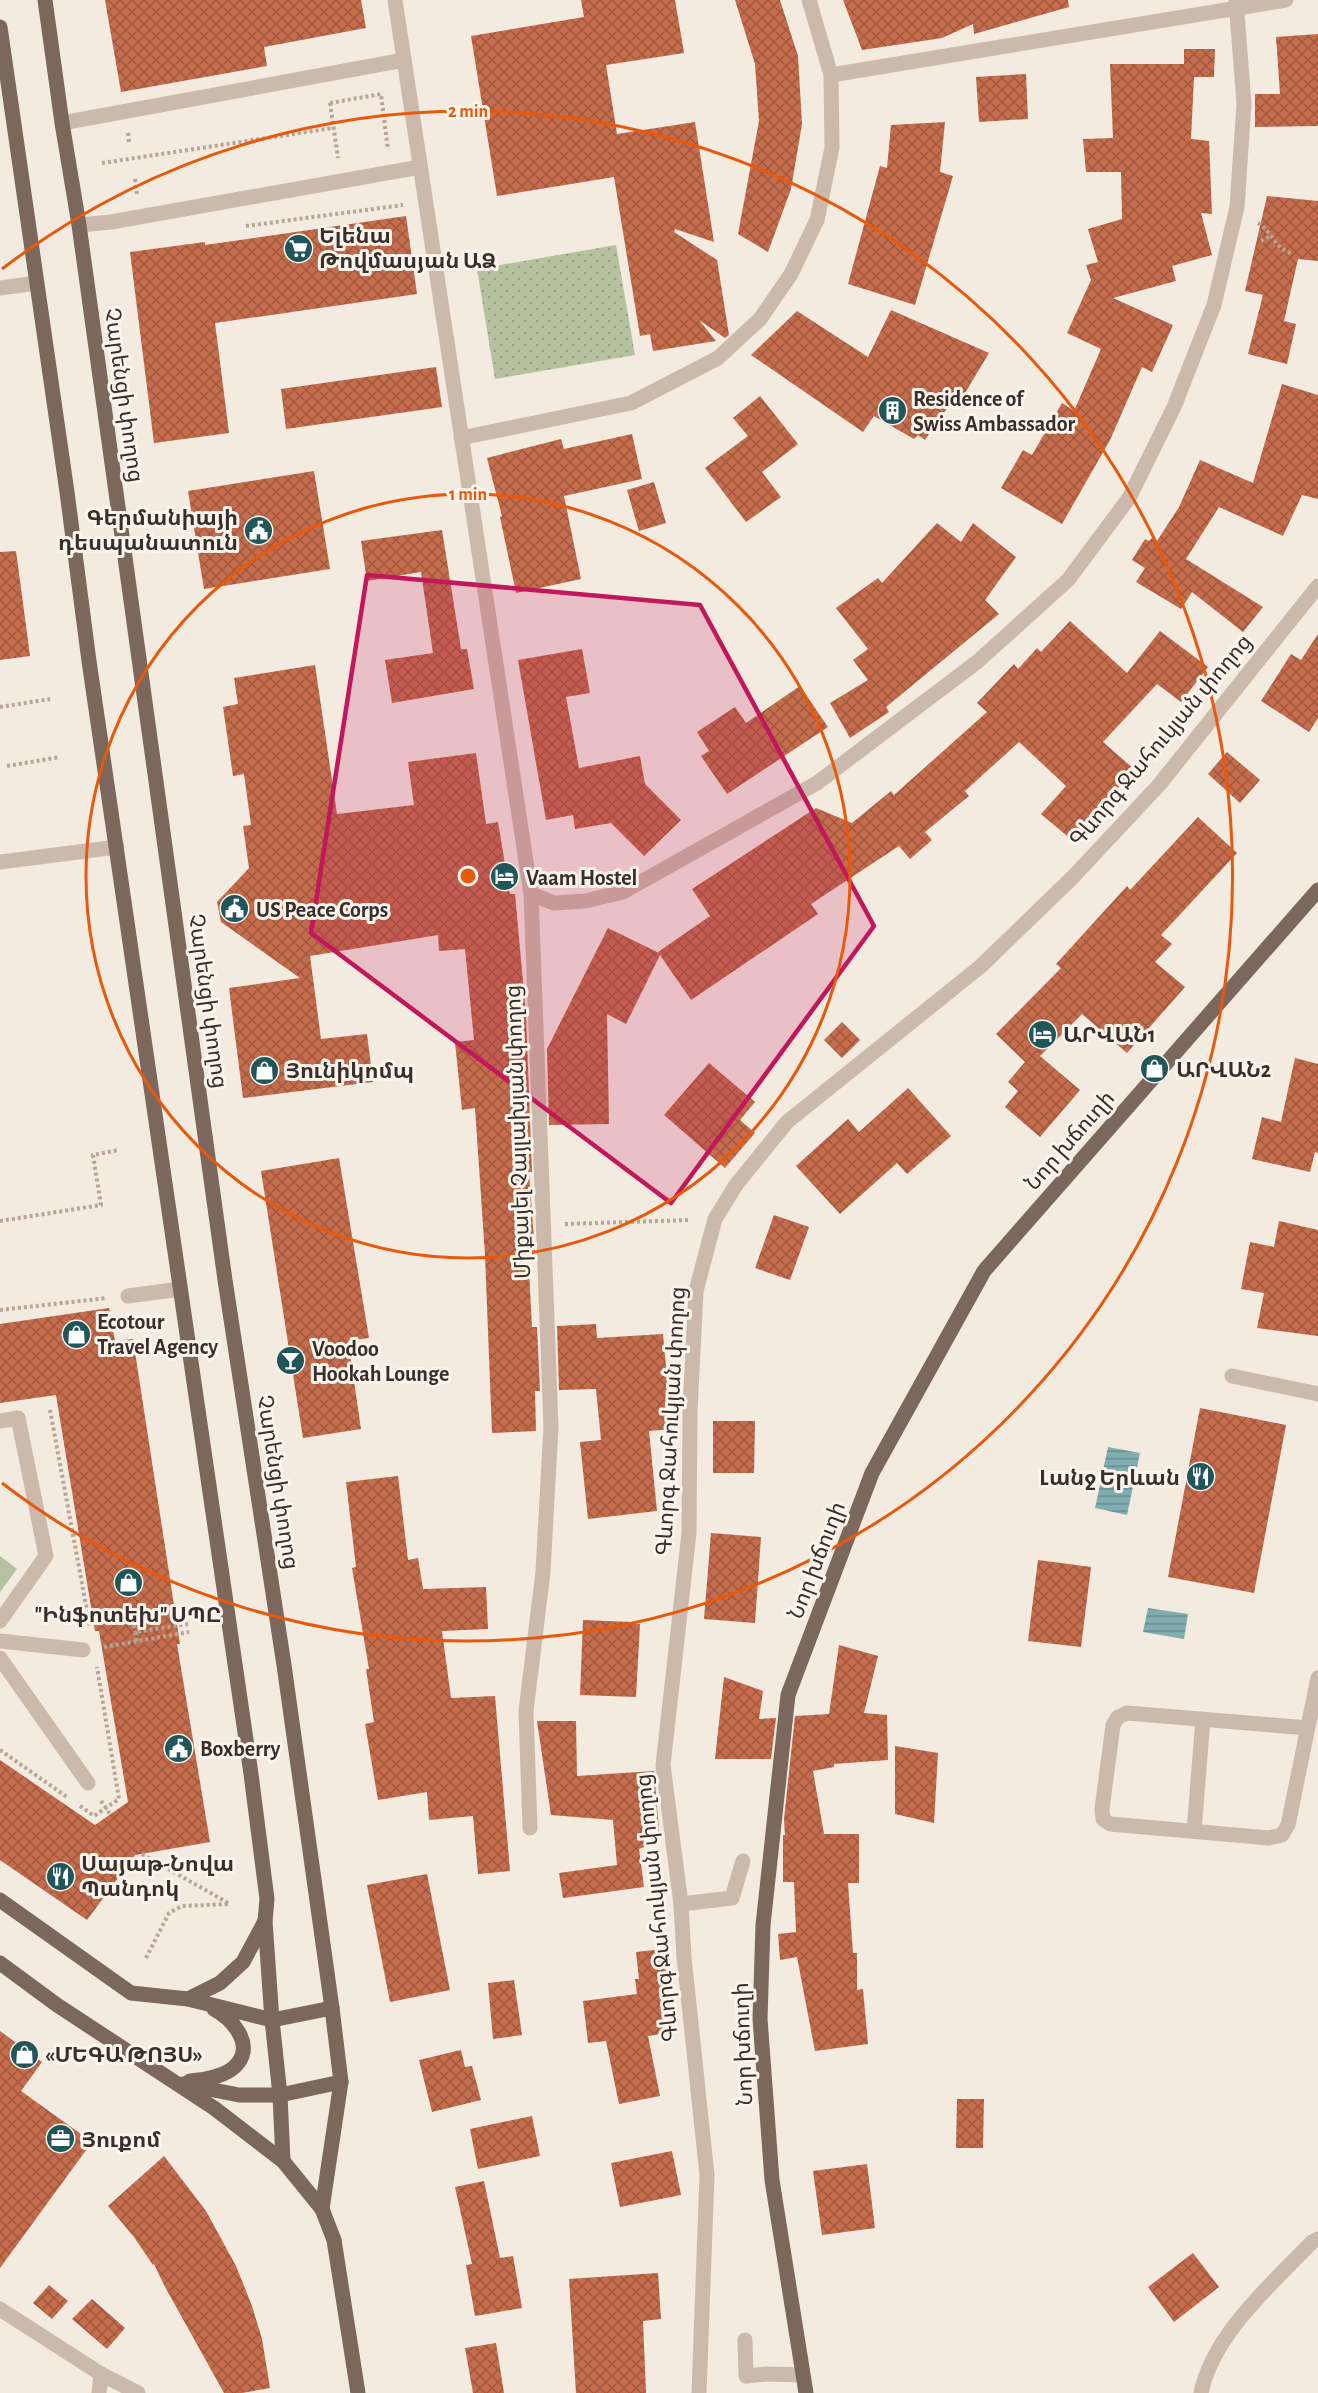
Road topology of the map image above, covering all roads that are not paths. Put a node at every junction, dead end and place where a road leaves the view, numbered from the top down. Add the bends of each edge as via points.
1 (45, 0) edge
2 (395, 0) edge
3 (809, 0) edge
4 (1286, 0) edge
5 (1237, 4) edge
6 (0, 27) edge
7 (404, 60) junction
8 (831, 75) junction
9 (62, 123) junction
10 (420, 167) junction
11 (79, 225) junction
12 (37, 283) junction
13 (0, 288) edge
14 (461, 438) junction
15 (1318, 586) edge
16 (117, 847) junction
17 (0, 862) edge
18 (1318, 890) edge
19 (531, 894) junction
20 (180, 1289) junction
21 (128, 1296) road end
22 (1232, 1376) dead end
23 (1318, 1394) edge
24 (0, 1420) edge
25 (0, 1621) edge
26 (0, 1641) edge
27 (87, 1643) road end
28 (0, 1658) edge
29 (1318, 1678) edge
30 (1203, 1719) junction
31 (1308, 1728) junction
32 (88, 1784) dead end
33 (530, 1828) dead end
34 (1194, 1831) junction
35 (743, 1861) dead end
36 (0, 1900) edge
37 (681, 1904) junction
38 (266, 1921) junction
39 (0, 1963) edge
40 (188, 1999) junction
41 (204, 2003) junction
42 (332, 2008) junction
43 (272, 2020) junction
44 (171, 2081) junction
45 (341, 2082) junction
46 (280, 2095) junction
47 (283, 2161) junction
48 (322, 2209) junction
49 (1318, 2239) edge
50 (0, 2309) edge
51 (745, 2340) dead end
52 (101, 2374) junction
53 (803, 2375) junction
54 (99, 2393) edge
55 (138, 2393) edge
56 (358, 2393) edge
57 (699, 2393) edge
58 (806, 2393) edge
59 (1201, 2393) edge

1 - 9 main road, Չարենցի փողոց
2 - 7 street, Միքայել Չայլախյան փողոց
3 - 8 street
4 - 5 street
5 - 8 street
5 - 19 street via 1244,104 1237,207 1214,305 1173,407 1129,498 1068,580 977,662 817,783 623,892 554,903
6 - 12 main road
7 - 9 street
7 - 10 street, Միքայել Չայլախյան փողոց
8 - 14 street via 832,148 817,220 791,274 760,319 718,358 632,403
9 - 11 main road, Չարենցի փողոց
10 - 11 street
10 - 14 street, Միքայել Չայլախյան փողոց
11 - 42 main road, Չարենցի փողոց via 225,1280
12 - 13 street
12 - 16 main road
14 - 19 street, Միքայել Չայլախյան փողոց
15 - 37 street, Գևորգ Ջահուկյան փողոց via 1159,785 1073,877 981,966 788,1122 736,1185 715,1219 696,1290 689,1533 663,1765
16 - 17 street
16 - 20 main road
18 - 53 main road, Նոր խճուղի via 984,1271 872,1473 788,1695 763,1925 760,2019 772,2180
19 - 33 street, Միքայել Չայլախյան փողոց via 551,1427 543,1572 526,1711
20 - 21 street
20 - 38 main road via 251,1774 267,1899
22 - 23 street
24 - 25 street via 18,1418 46,1556
26 - 27 street
28 - 32 street
29 - 31 street
30 - 31 street
30 - 34 street
30 - 34 street via 1127,1713 1118,1717 1113,1725 1102,1809 1103,1819 1110,1824
31 - 34 street via 1288,1825 1282,1835 1269,1838
35 - 37 street via 732,1898
36 - 40 main road via 131,1993
37 - 57 street, Գևորգ Ջահուկյան փողոց via 707,2175
38 - 40 main road via 243,1962 220,1983
38 - 43 main road
39 - 44 main road, Չարենցի փողոց
40 - 41 main road
41 - 43 main road
41 - 44 main road via 234,2024 243,2051 238,2063 210,2078
42 - 43 main road
42 - 45 main road, Չարենցի փողոց
43 - 46 main road
44 - 46 main road via 239,2095
44 - 47 main road, Չարենցի փողոց via 214,2108
45 - 46 main road
45 - 48 main road, Չարենցի փողոց
46 - 47 main road
47 - 48 main road, Չարենցի փողոց
48 - 56 main road, Չարենցի փողոց via 334,2240
49 - 59 street via 1229,2332 1204,2378
50 - 52 street
51 - 53 street via 746,2376
52 - 54 street
52 - 55 street
53 - 58 main road, Նոր խճուղի

